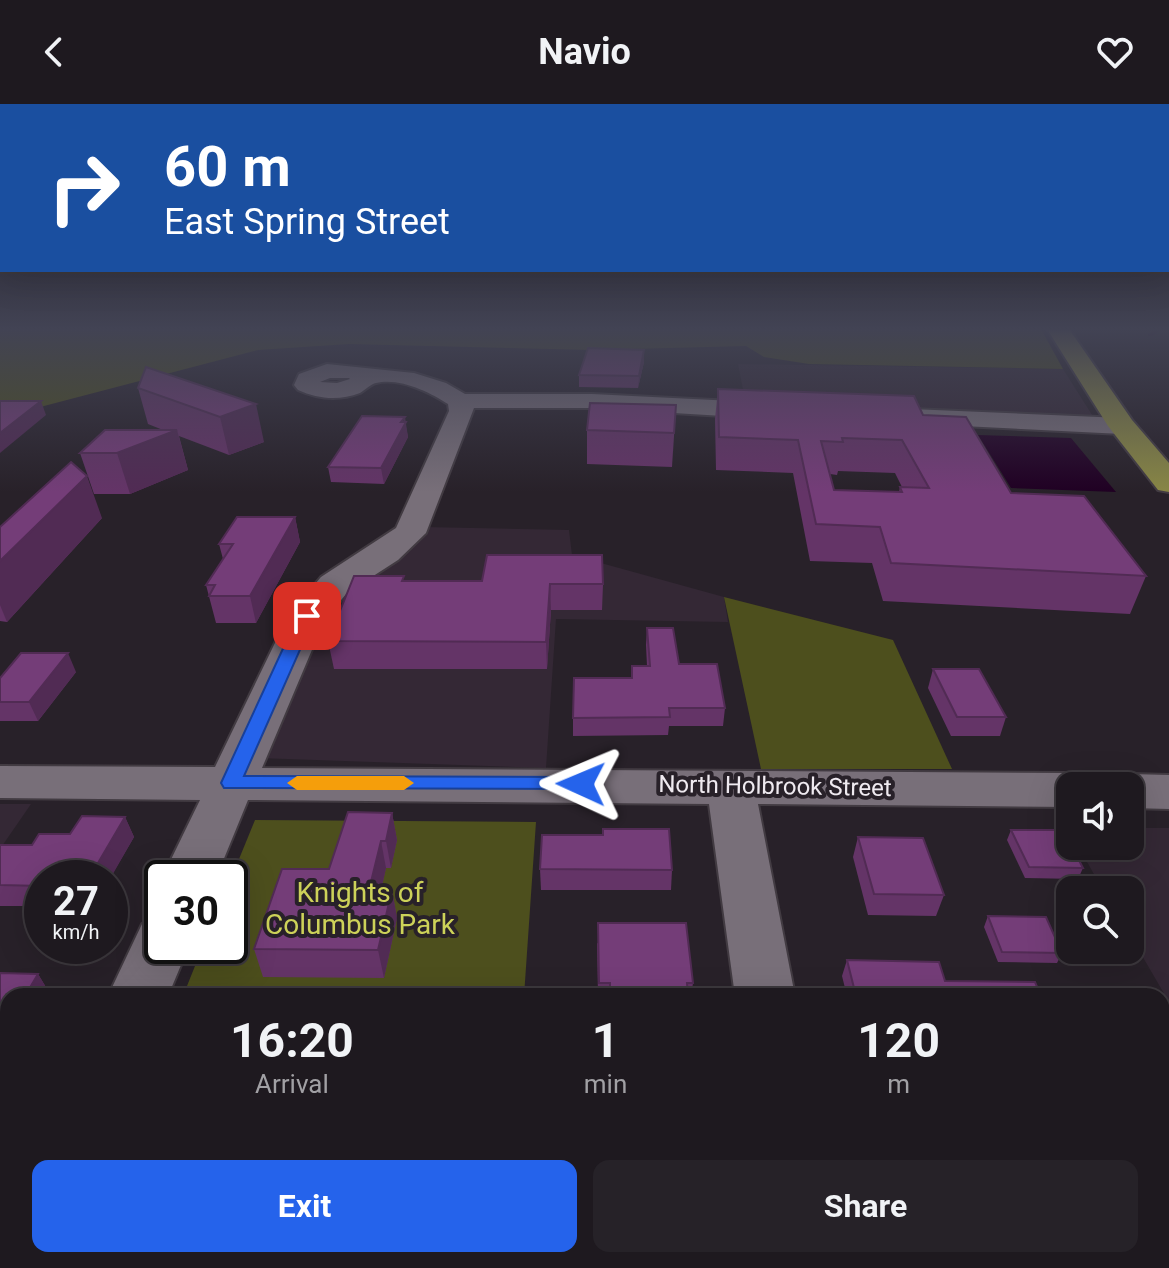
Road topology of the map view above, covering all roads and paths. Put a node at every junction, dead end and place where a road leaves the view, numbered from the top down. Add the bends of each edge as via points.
1 (428, 383) edge
2 (1094, 383) edge
3 (460, 401) junction
4 (796, 412) edge
5 (889, 416) edge
6 (1122, 426) junction
7 (1169, 483) edge
8 (0, 782) edge
9 (231, 783) junction
10 (730, 785) junction
11 (1056, 790) edge
12 (1144, 791) edge
13 (1169, 792) edge
14 (197, 860) edge
15 (152, 964) edge
16 (141, 988) edge
17 (764, 988) edge

1 - 3 street
2 - 6 main road
3 - 4 street via 592,401
3 - 9 street via 462,411 410,533 334,585 307,616
5 - 6 street
6 - 7 main road
8 - 9 street, North Holbrook Street
9 - 10 street, North Holbrook Street
9 - 14 street
10 - 11 street, North Holbrook Street
10 - 17 street
12 - 13 street
15 - 16 street

